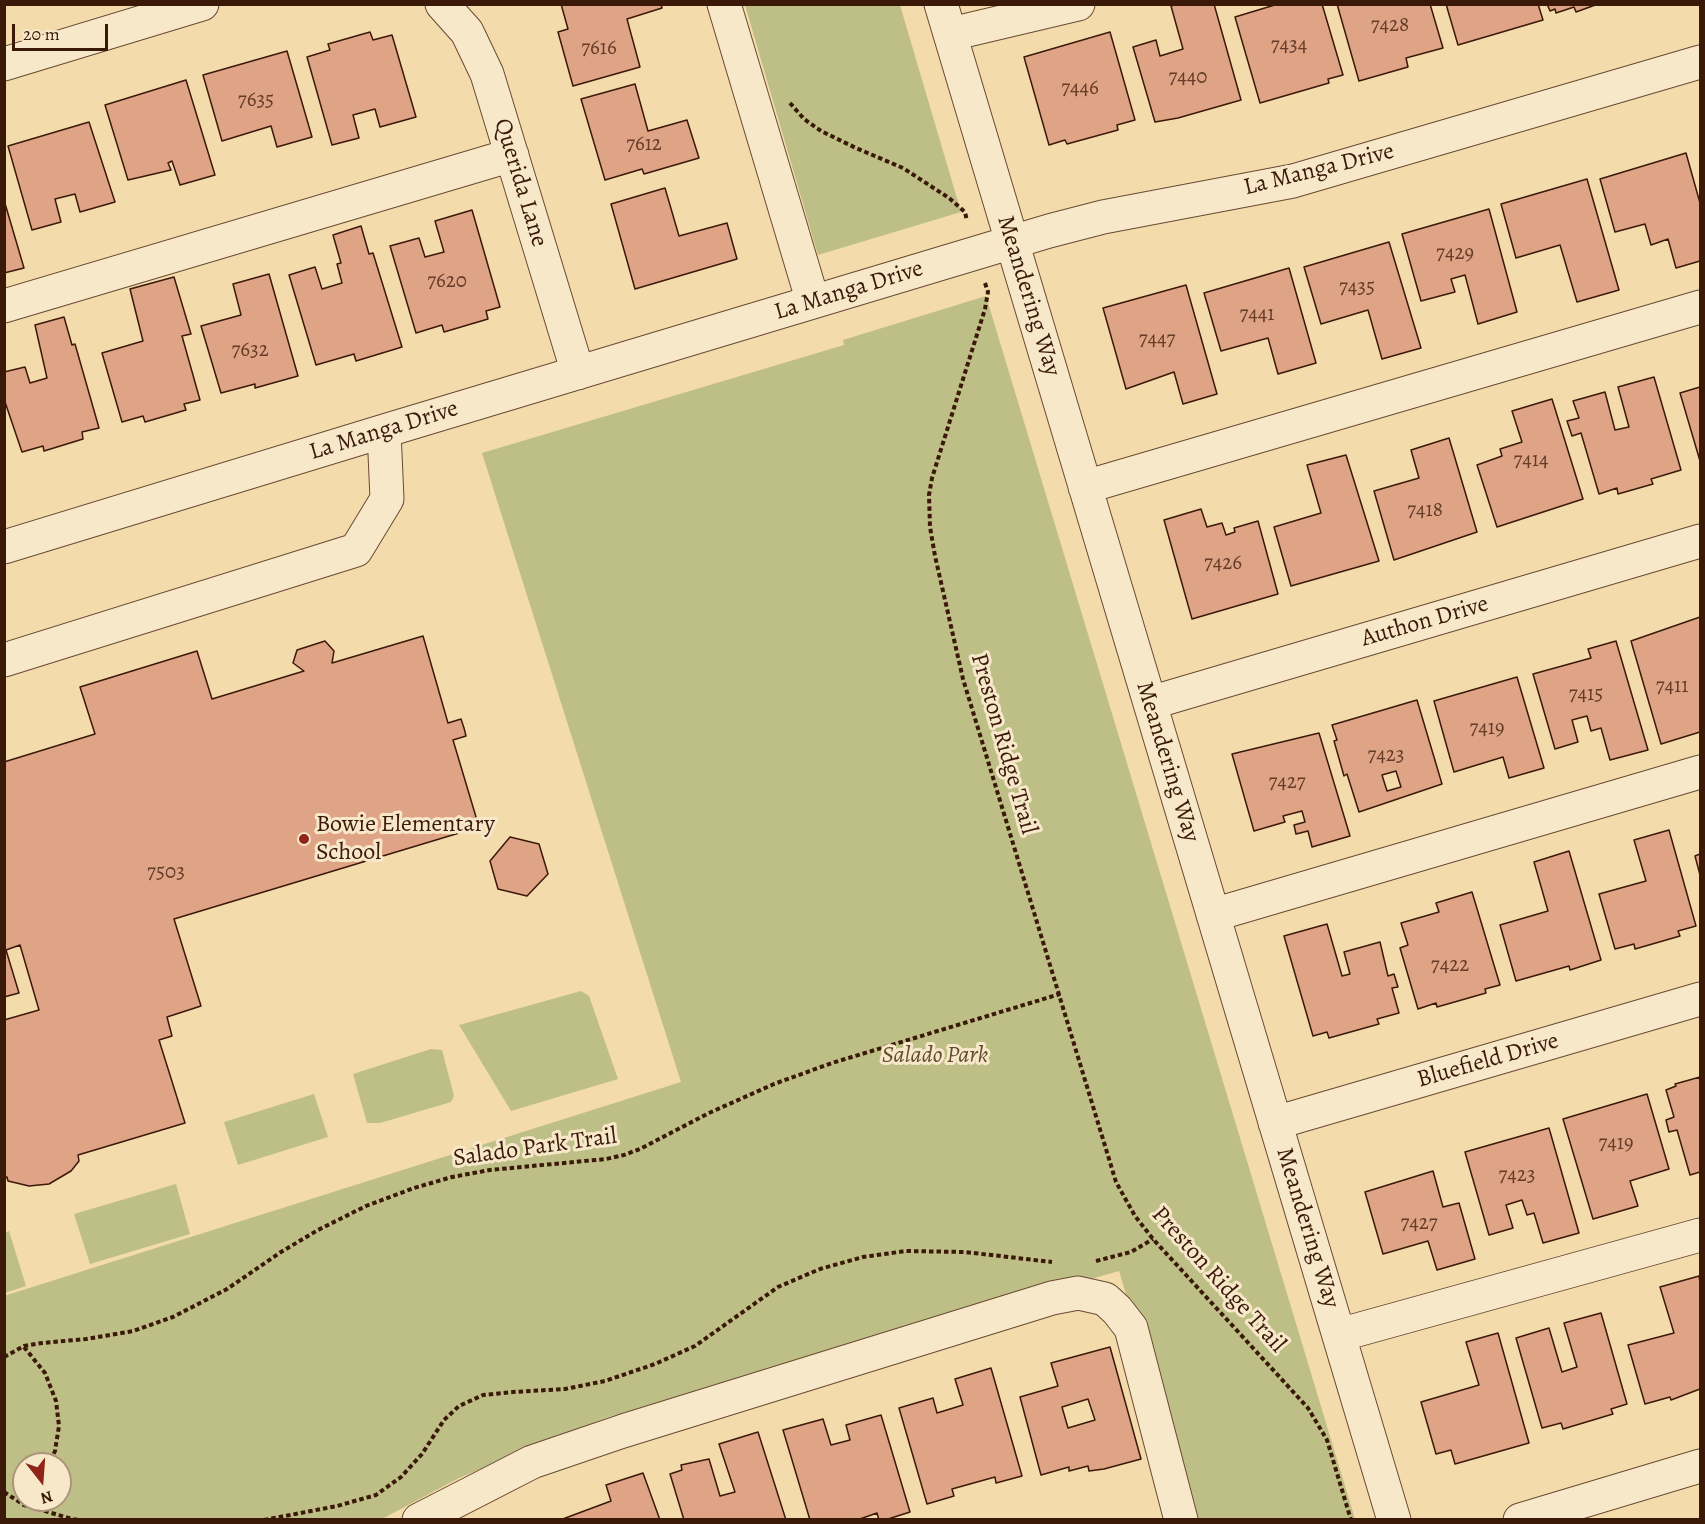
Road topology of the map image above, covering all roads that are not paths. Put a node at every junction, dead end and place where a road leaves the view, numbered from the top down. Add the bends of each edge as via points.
1 (202, 4) edge
2 (442, 4) edge
3 (724, 4) edge
4 (1078, 4) edge
5 (946, 19) edge
6 (1701, 62) edge
7 (4, 64) edge
8 (512, 155) junction
9 (1011, 242) junction
10 (813, 302) junction
11 (4, 306) edge
12 (1701, 307) edge
13 (578, 373) junction
14 (384, 431) junction
15 (1085, 487) junction
16 (1701, 541) edge
17 (4, 548) edge
18 (4, 660) edge
19 (1150, 703) junction
20 (1701, 772) edge
21 (1213, 915) junction
22 (1701, 999) edge
23 (1275, 1123) junction
24 (1701, 1235) edge
25 (1339, 1335) junction
26 (1701, 1466) edge
27 (419, 1520) edge
28 (1181, 1520) edge
29 (1394, 1520) edge
30 (1520, 1520) edge

1 - 7 street
2 - 8 street, Querida Lane via 467,32 487,74
3 - 10 street
4 - 5 street
5 - 9 street, Meandering Way
6 - 9 street, La Manga Drive via 1293,181 1102,217
8 - 11 street
8 - 13 street, Querida Lane
9 - 10 street, La Manga Drive
9 - 15 street, Meandering Way
10 - 13 street, La Manga Drive
12 - 15 street
13 - 14 street, La Manga Drive
14 - 17 street, La Manga Drive
14 - 18 street via 387,499 356,550
15 - 19 street, Meandering Way
16 - 19 street, Authon Drive
19 - 21 street, Meandering Way
20 - 21 street
21 - 23 street, Meandering Way
22 - 23 street, Bluefield Drive
23 - 25 street, Meandering Way
24 - 25 street
25 - 29 street, Meandering Way
26 - 30 street
27 - 28 street via 532,1462 1078,1293 1105,1299 1131,1328

